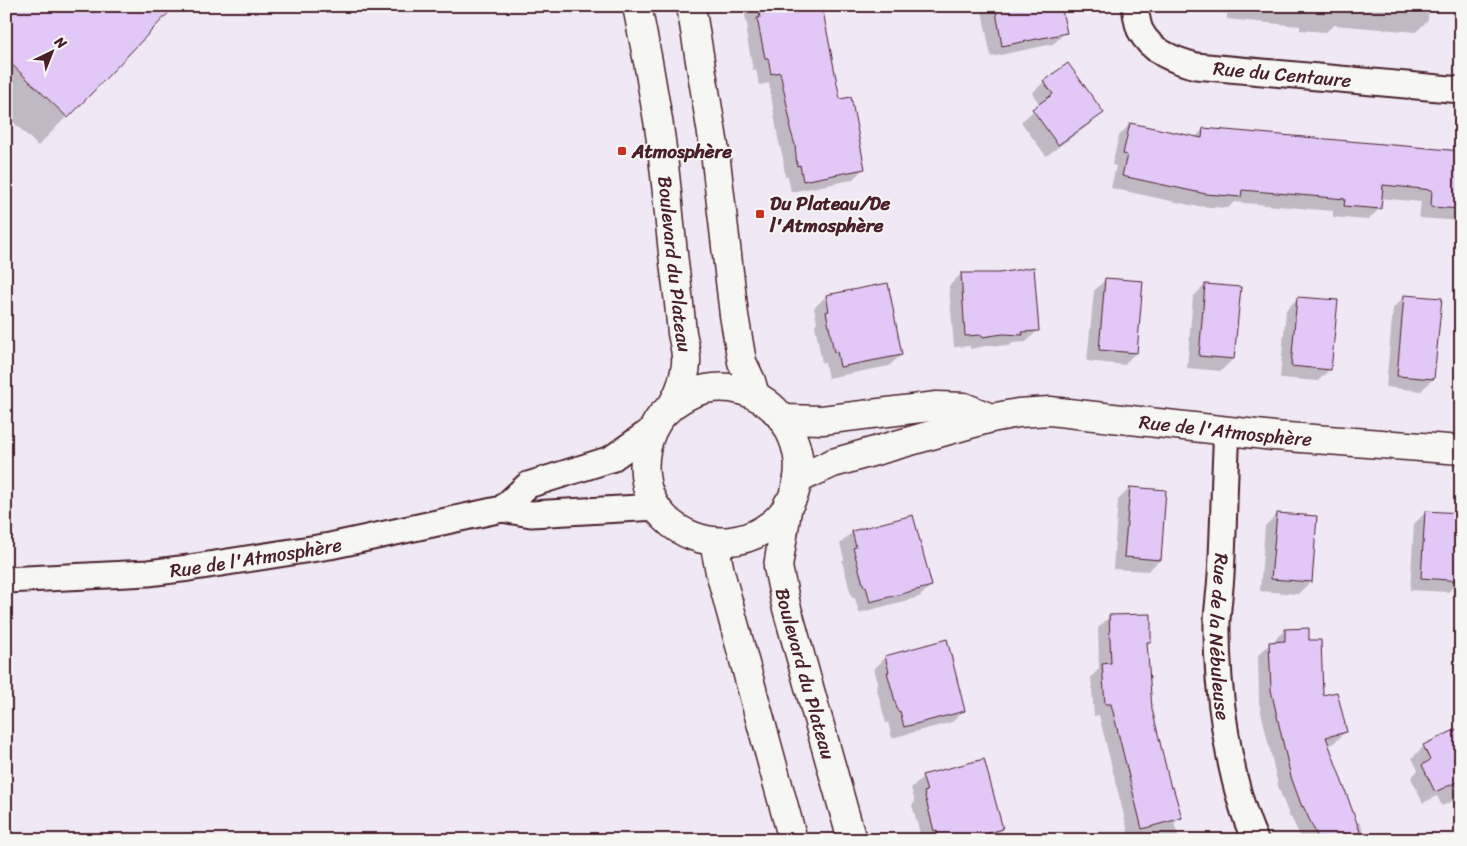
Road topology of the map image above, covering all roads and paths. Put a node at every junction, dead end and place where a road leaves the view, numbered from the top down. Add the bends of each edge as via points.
1 (637, 6) edge
2 (691, 6) edge
3 (1134, 6) edge
4 (1461, 90) edge
5 (755, 395) junction
6 (674, 404) junction
7 (992, 418) junction
8 (784, 419) junction
9 (653, 428) junction
10 (1227, 431) junction
11 (1461, 450) edge
12 (798, 479) junction
13 (788, 504) junction
14 (657, 507) junction
15 (502, 508) junction
16 (714, 542) junction
17 (6, 580) edge
18 (793, 840) edge
19 (852, 840) edge
20 (1255, 840) edge

1 - 6 main road, Boulevard du Plateau via 658,122 686,362
2 - 5 main road via 715,152 735,324 742,362
3 - 4 street, Rue du Centaure via 1140,30 1155,49 1174,60 1196,66
5 - 6 main road via 722,387 705,389
5 - 8 main road
6 - 9 main road
7 - 8 main road via 964,407 937,406 822,420
7 - 10 main road, Rue de l'Atmosphère via 1050,411
7 - 12 main road, Rue de l'Atmosphère via 833,463
8 - 12 main road via 794,438 799,458
9 - 14 main road via 644,468 648,488
9 - 15 street, Rue de l'Atmosphère via 611,458 528,485
10 - 11 main road, Rue de l'Atmosphère
10 - 20 street, Rue de la Nébuleuse via 1218,656 1226,731 1242,803
12 - 13 main road
13 - 16 main road via 764,529 749,537
13 - 19 main road, Boulevard du Plateau via 778,567
14 - 15 street, Rue de l'Atmosphère via 531,514
14 - 16 main road via 681,531
15 - 17 street, Rue de l'Atmosphère via 330,546 189,568
16 - 18 main road

